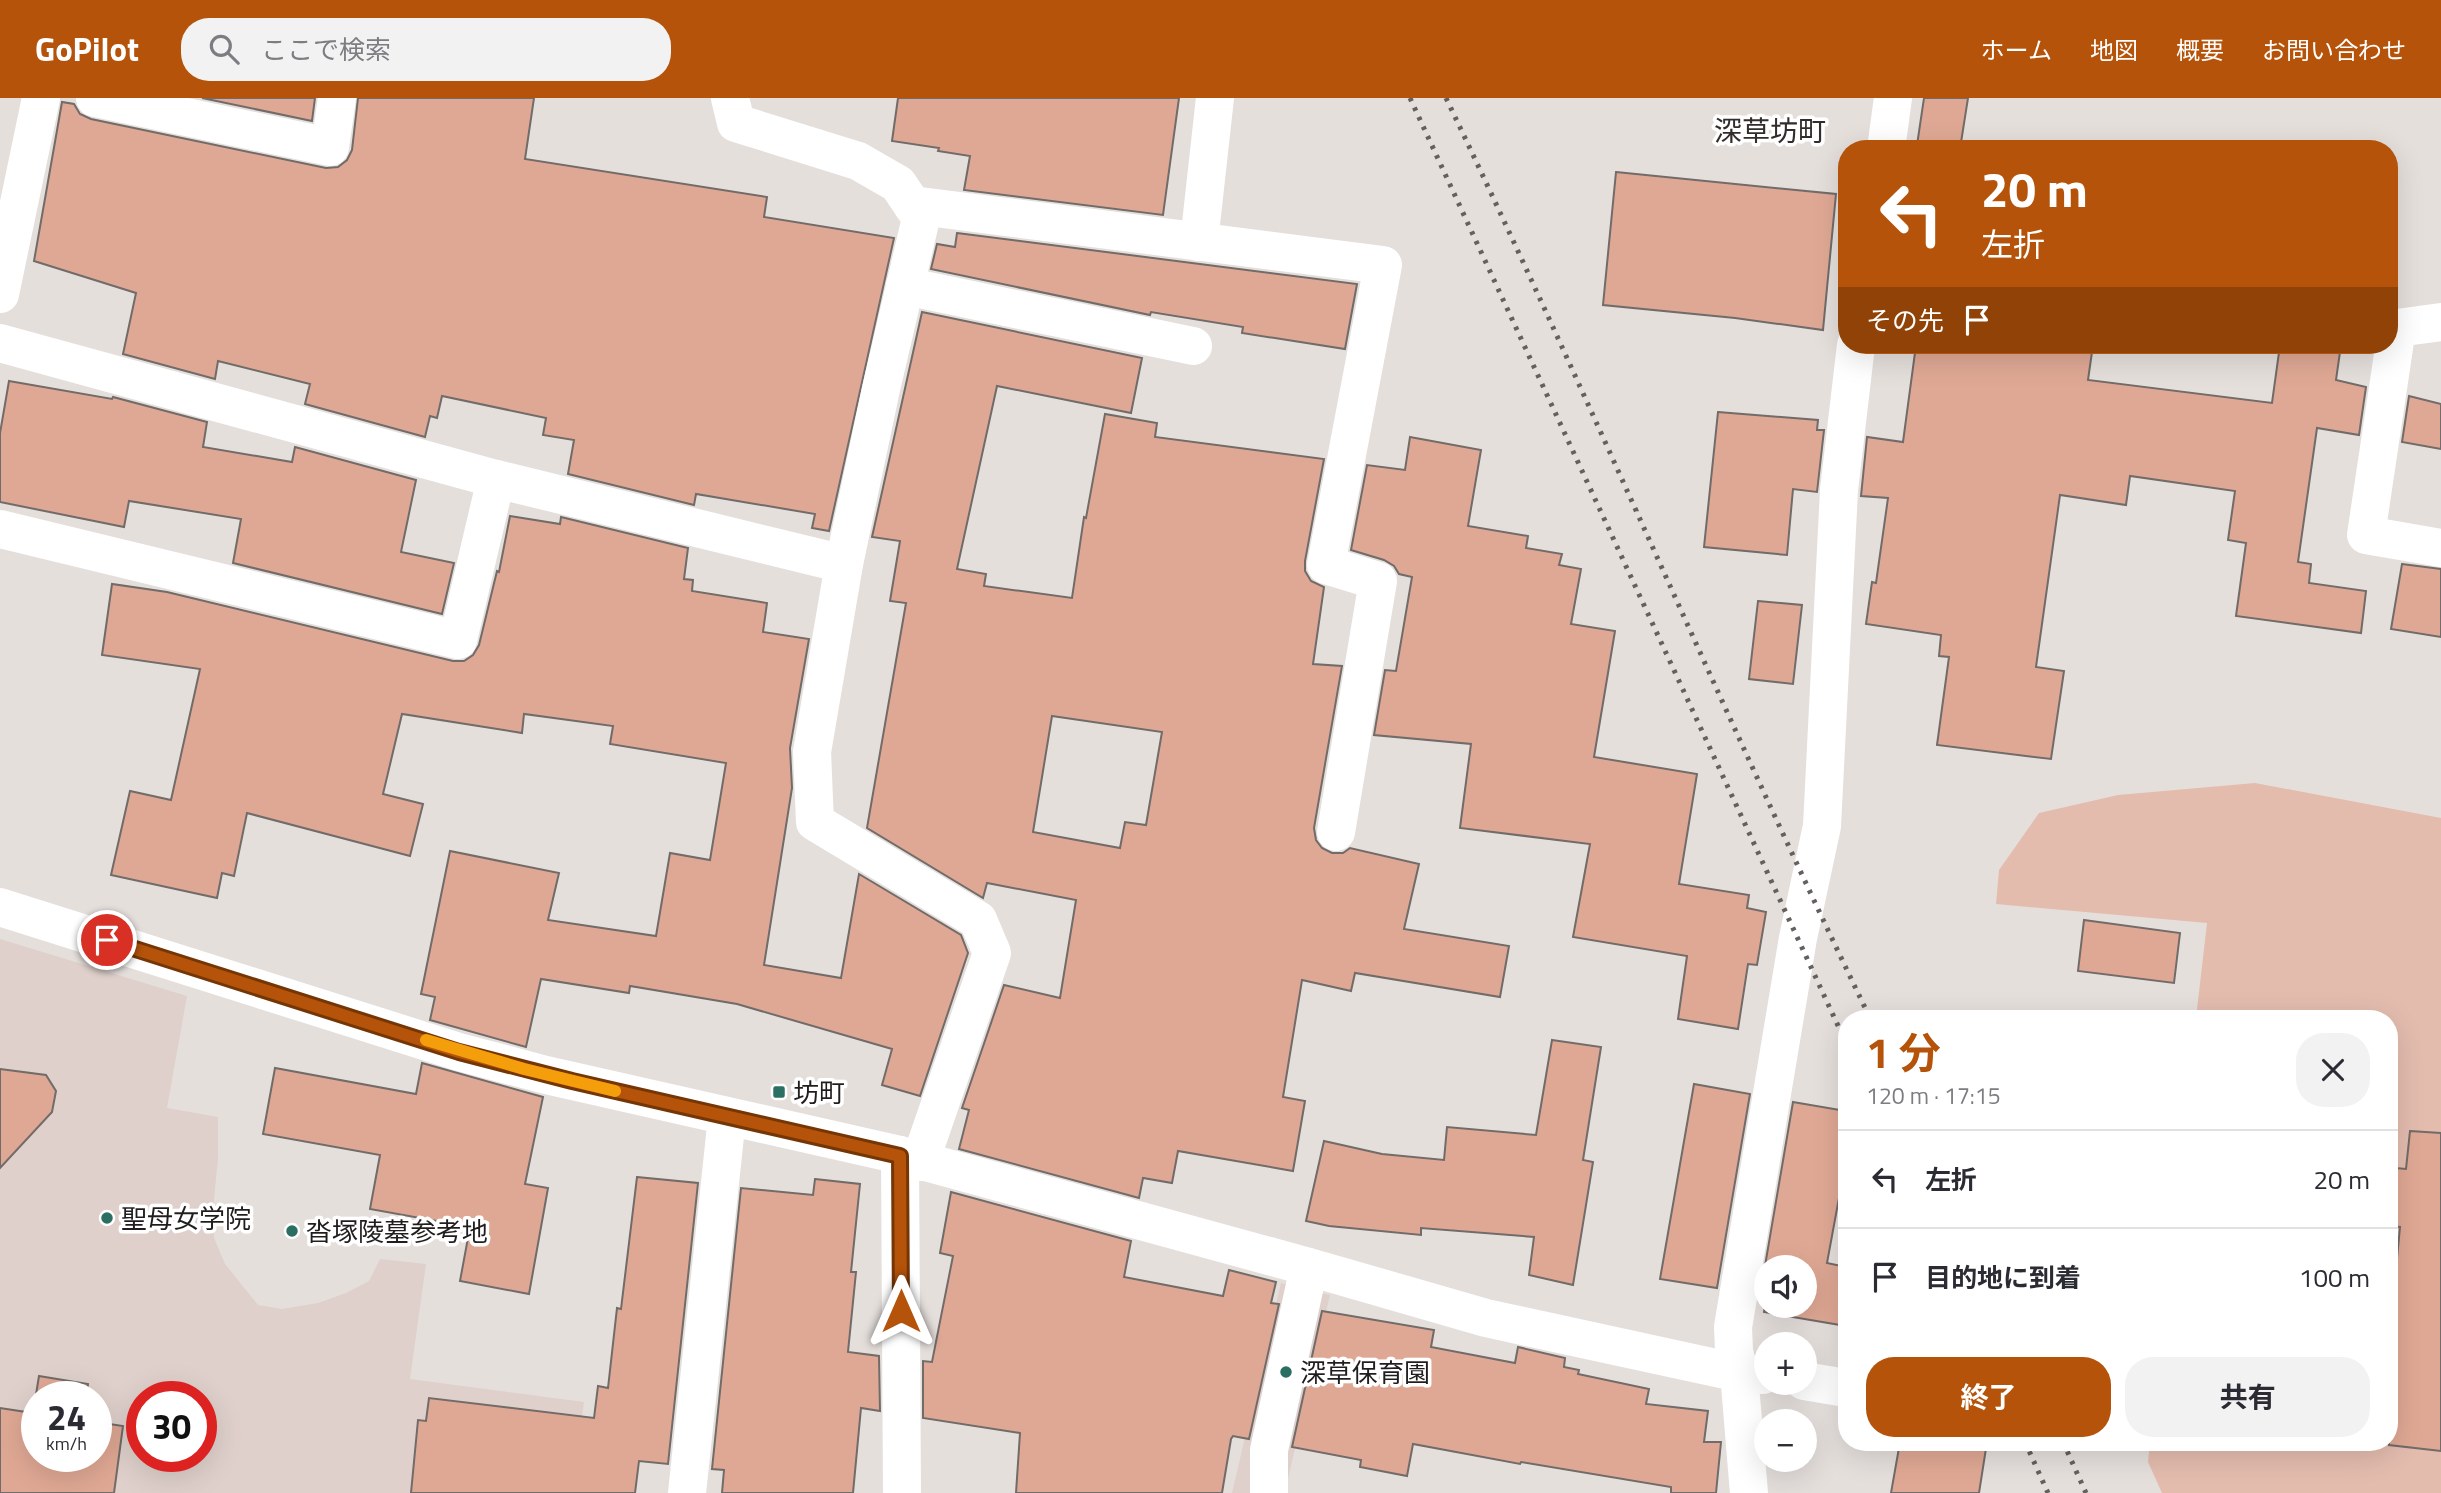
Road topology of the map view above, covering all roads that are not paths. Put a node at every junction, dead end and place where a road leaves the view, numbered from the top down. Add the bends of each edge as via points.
1 (41, 98) edge
2 (95, 98) edge
3 (337, 98) edge
4 (730, 98) edge
5 (1215, 98) edge
6 (1893, 98) edge
7 (1887, 140) edge
8 (912, 205) junction
9 (1199, 242) junction
10 (905, 286) junction
11 (0, 294) edge
12 (2441, 322) edge
13 (2398, 328) edge
14 (0, 343) edge
15 (1193, 346) dead end
16 (1855, 354) edge
17 (2393, 354) edge
18 (496, 479) junction
19 (0, 529) edge
20 (2441, 548) edge
21 (844, 564) junction
22 (1336, 832) dead end
23 (0, 907) edge
24 (727, 1117) junction
25 (910, 1159) junction
26 (1309, 1267) junction
27 (1752, 1374) edge
28 (1817, 1383) edge
29 (1838, 1387) edge
30 (687, 1493) edge
31 (902, 1493) edge
32 (1269, 1493) edge
33 (1749, 1493) edge

1 - 11 street
2 - 3 street via 330,147
4 - 8 street via 736,123 858,161 898,184
5 - 9 street
6 - 7 street
8 - 9 street
8 - 10 street via 921,218
9 - 22 street via 1383,265 1326,565 1378,581
10 - 15 street
10 - 21 street
12 - 13 street
14 - 18 street
16 - 27 street via 1839,490 1822,825 1798,938 1733,1327 1734,1351
17 - 20 street via 2366,535
18 - 19 street via 458,640
18 - 21 street
21 - 25 street via 812,752 815,822 978,920 992,953
23 - 24 street via 459,1052
24 - 25 street
24 - 30 street
25 - 26 street
25 - 31 street
26 - 27 street via 1486,1318
26 - 32 street via 1269,1450
27 - 33 street
28 - 29 street

